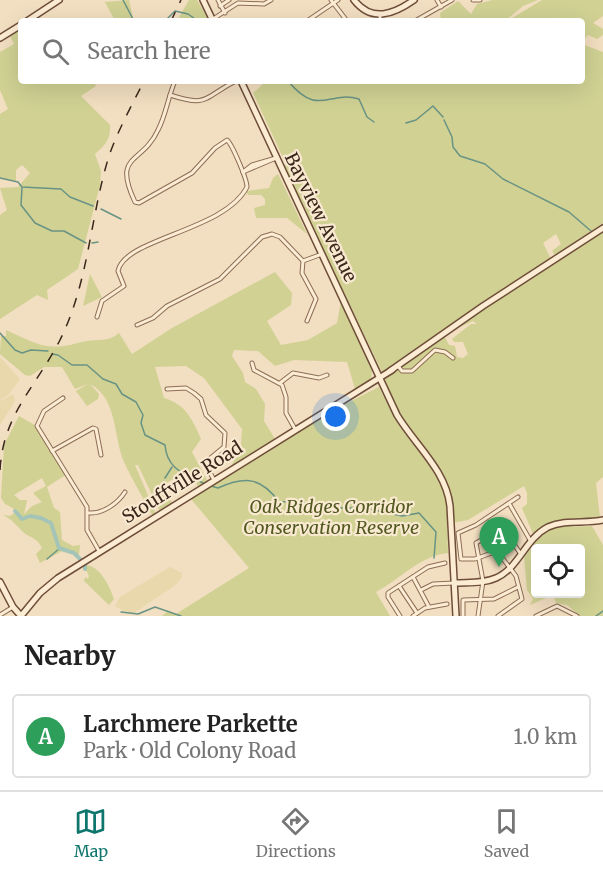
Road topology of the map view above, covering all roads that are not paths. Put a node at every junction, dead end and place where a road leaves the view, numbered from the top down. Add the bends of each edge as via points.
1 (59, 0) edge
2 (203, 0) edge
3 (218, 0) edge
4 (271, 0) edge
5 (338, 0) edge
6 (354, 0) edge
7 (414, 0) edge
8 (437, 0) edge
9 (452, 0) edge
10 (473, 0) edge
11 (480, 0) edge
12 (226, 1) edge
13 (333, 2) edge
14 (220, 6) junction
15 (441, 7) junction
16 (225, 13) junction
17 (32, 18) edge
18 (211, 18) edge
19 (216, 18) edge
20 (311, 18) edge
21 (345, 18) edge
22 (380, 18) edge
23 (421, 18) edge
24 (18, 27) edge
25 (0, 38) edge
26 (174, 84) edge
27 (233, 84) edge
28 (239, 84) edge
29 (170, 95) junction
30 (276, 158) junction
31 (243, 172) junction
32 (603, 228) edge
33 (322, 254) junction
34 (303, 261) junction
35 (97, 317) dead end
36 (308, 321) dead end
37 (137, 325) dead end
38 (453, 358) dead end
39 (252, 363) dead end
40 (398, 366) junction
41 (327, 375) dead end
42 (380, 378) junction
43 (280, 382) junction
44 (167, 388) dead end
45 (63, 398) dead end
46 (295, 429) junction
47 (52, 451) junction
48 (101, 455) dead end
49 (214, 480) junction
50 (125, 492) dead end
51 (518, 497) dead end
52 (510, 505) junction
53 (89, 513) junction
54 (602, 521) edge
55 (530, 540) junction
56 (100, 552) junction
57 (520, 553) junction
58 (480, 558) junction
59 (445, 563) dead end
60 (510, 567) junction
61 (412, 577) junction
62 (483, 581) junction
63 (0, 582) edge
64 (454, 583) junction
65 (399, 586) junction
66 (518, 587) junction
67 (421, 590) junction
68 (481, 600) junction
69 (447, 604) dead end
70 (13, 607) junction
71 (429, 607) junction
72 (0, 615) edge
73 (415, 615) edge
74 (21, 616) edge
75 (400, 616) edge
76 (456, 616) edge
77 (463, 616) edge
78 (478, 616) edge
79 (498, 616) edge
80 (536, 616) edge
81 (577, 616) edge

1 - 17 main road
2 - 18 main road
3 - 14 street
4 - 16 street via 264,4 238,3
5 - 13 street
6 - 22 main road
7 - 22 main road
8 - 15 street
9 - 15 street
10 - 11 street
12 - 14 street
13 - 20 street
13 - 21 street
14 - 16 street
15 - 23 street
16 - 19 street
24 - 25 main road
26 - 29 street
27 - 29 street via 202,102
28 - 30 main road, Bayview Avenue
29 - 31 street via 158,132 126,172 127,185 136,203 192,173 226,140 234,147
30 - 31 street
30 - 33 main road, Bayview Avenue
31 - 35 street via 247,187 224,212 196,227 165,236 121,262 118,272 124,286 102,302
32 - 40 main road, Stouffville Road
33 - 34 street
33 - 42 main road, Bayview Avenue
34 - 36 street via 302,273 316,299
34 - 37 street via 280,237 264,236 220,279
38 - 40 street via 435,350 412,371 402,371
39 - 43 street via 254,370
40 - 42 main road, Stouffville Road
41 - 43 street via 319,378 293,373
42 - 46 main road, Stouffville Road
42 - 64 main road, Bayview Avenue via 402,424 446,490
43 - 46 street via 286,413
44 - 49 street via 186,388 194,393 201,399 206,415 225,433 225,447 207,461
45 - 47 street via 45,409 36,423
46 - 49 main road, Stouffville Road
47 - 48 street via 93,428
47 - 53 street
49 - 56 main road, Stouffville Road
50 - 53 street via 102,511
51 - 52 street
52 - 55 street
52 - 58 street via 459,531 460,558
53 - 56 street via 87,530
54 - 55 main road via 557,524
55 - 57 main road
56 - 74 main road, Stouffville Road via 45,588
57 - 58 street via 502,528 476,543
57 - 60 main road
58 - 60 street via 497,551
58 - 62 street
59 - 61 street
60 - 62 main road via 496,578
60 - 66 street
61 - 65 street
61 - 67 street
62 - 64 main road
62 - 68 street
63 - 70 main road
64 - 67 street via 433,584
64 - 76 main road, Bayview Avenue
65 - 73 street
65 - 75 street via 387,595
66 - 68 street via 494,599
66 - 79 street via 521,601
67 - 71 street
68 - 77 street via 463,600
68 - 78 street
69 - 71 street
70 - 72 street
70 - 74 main road
71 - 73 street
80 - 81 street via 557,606

